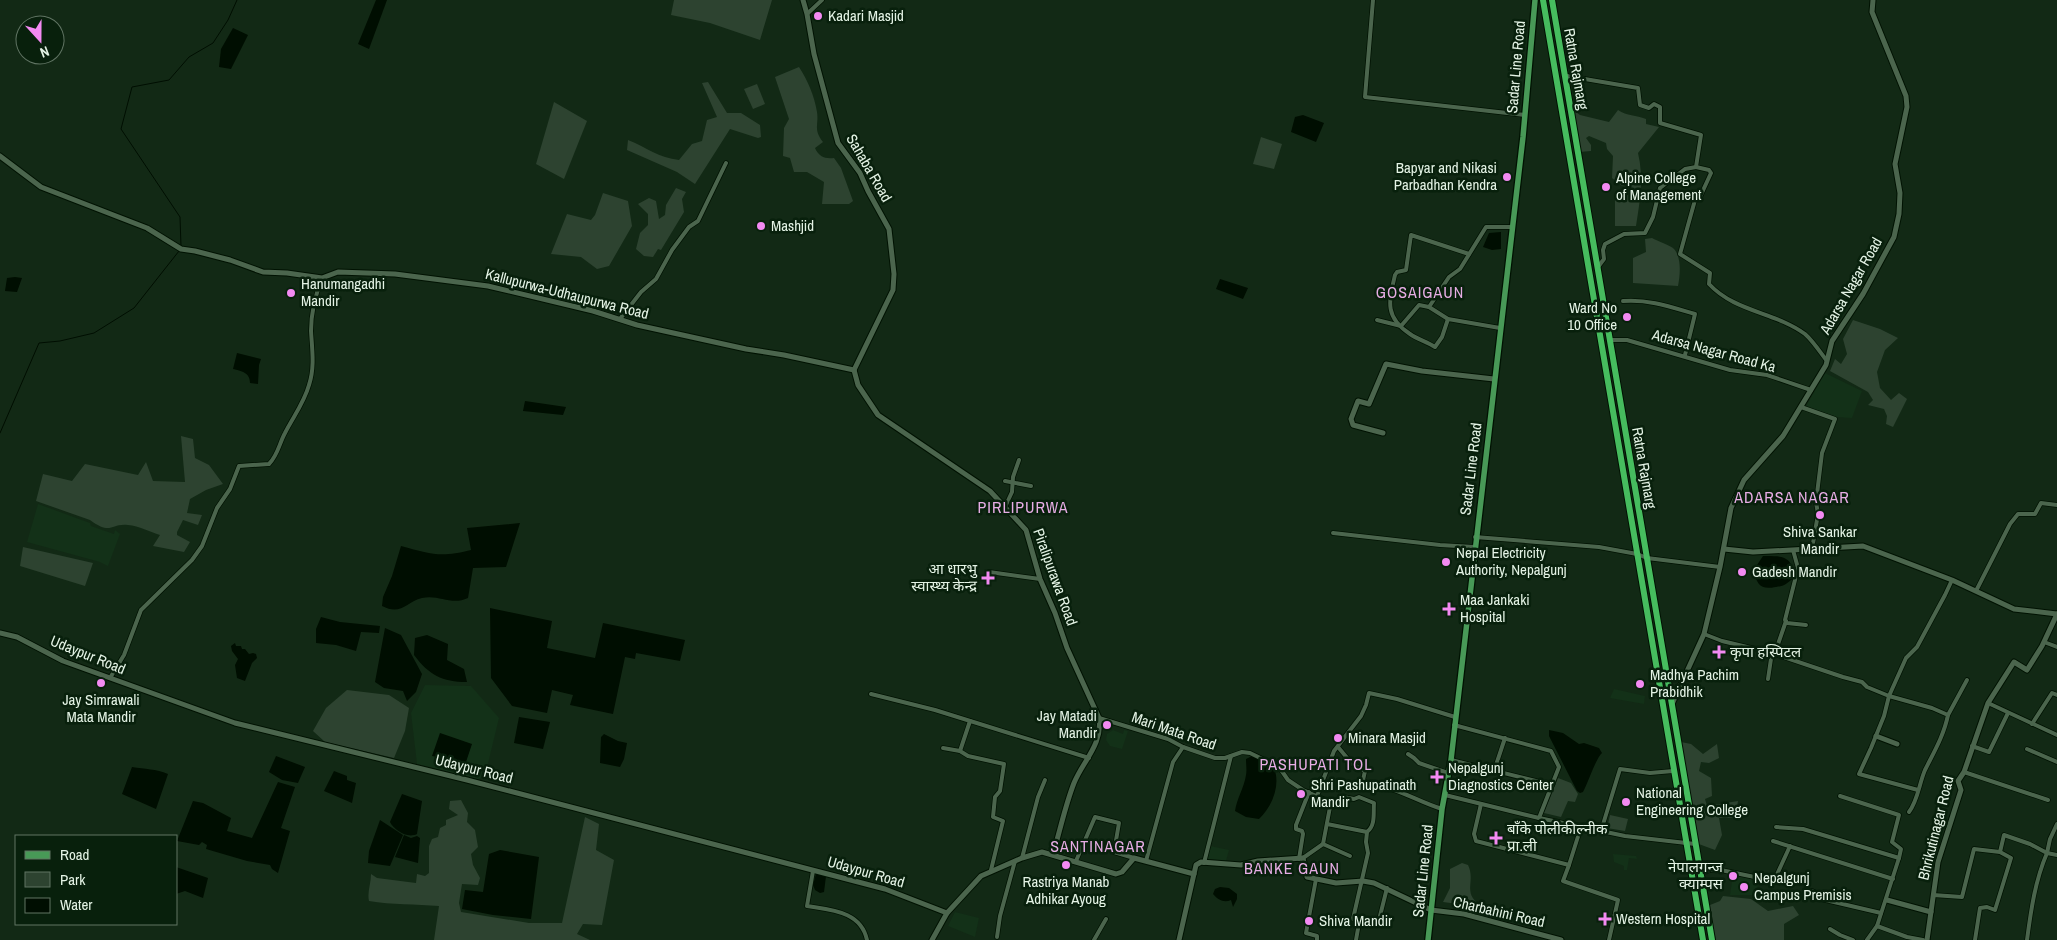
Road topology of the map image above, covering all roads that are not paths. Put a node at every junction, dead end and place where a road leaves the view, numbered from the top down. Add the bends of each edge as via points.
1 (803, 0) edge
2 (822, 0) edge
3 (1374, 0) edge
4 (1534, 0) edge
5 (1543, 0) edge
6 (1552, 0) edge
7 (1873, 0) edge
8 (807, 14) junction
9 (1566, 80) junction
10 (1525, 115) junction
11 (0, 156) edge
12 (726, 163) dead end
13 (1696, 167) junction
14 (1512, 227) junction
15 (1470, 254) junction
16 (1597, 268) junction
17 (322, 278) junction
18 (1623, 301) dead end
19 (1429, 307) junction
20 (620, 319) junction
21 (1448, 319) junction
22 (1377, 320) dead end
23 (1401, 326) junction
24 (1500, 328) junction
25 (1610, 340) junction
26 (1685, 355) junction
27 (1827, 361) junction
28 (854, 370) junction
29 (1494, 379) junction
30 (1811, 390) junction
31 (1801, 407) junction
32 (1383, 433) dead end
33 (1019, 460) dead end
34 (1005, 481) dead end
35 (1013, 483) junction
36 (1031, 486) dead end
37 (2057, 505) edge
38 (1005, 507) junction
39 (1333, 533) dead end
40 (1475, 538) junction
41 (1474, 547) junction
42 (1812, 548) junction
43 (1724, 549) junction
44 (1793, 550) junction
45 (1637, 554) junction
46 (1647, 558) junction
47 (1720, 567) junction
48 (989, 572) dead end
49 (1040, 579) junction
50 (1952, 580) junction
51 (1976, 591) junction
52 (2057, 614) edge
53 (1786, 621) junction
54 (1806, 625) dead end
55 (0, 633) edge
56 (1704, 634) junction
57 (2044, 642) junction
58 (2057, 647) edge
59 (1772, 653) junction
60 (110, 678) junction
61 (1768, 679) dead end
62 (1967, 680) dead end
63 (870, 694) dead end
64 (2057, 695) edge
65 (1889, 696) junction
66 (1988, 703) junction
67 (1672, 704) junction
68 (2008, 713) junction
69 (1948, 715) junction
70 (1454, 717) junction
71 (1099, 718) junction
72 (970, 720) junction
73 (2032, 724) junction
74 (1454, 725) junction
75 (1876, 736) junction
76 (2057, 736) edge
77 (1505, 738) junction
78 (1897, 744) dead end
79 (1972, 746) junction
80 (1183, 747) junction
81 (1338, 747) junction
82 (943, 748) dead end
83 (2027, 749) dead end
84 (960, 751) junction
85 (1408, 754) dead end
86 (1231, 756) junction
87 (1089, 758) junction
88 (1450, 760) junction
89 (2057, 762) edge
90 (1494, 771) junction
91 (1673, 771) junction
92 (1964, 772) junction
93 (1448, 774) junction
94 (1045, 780) dead end
95 (1552, 785) junction
96 (1918, 790) junction
97 (1309, 792) junction
98 (1445, 795) junction
99 (1317, 796) junction
100 (1840, 796) dead end
101 (2048, 800) dead end
102 (1481, 804) junction
103 (1330, 807) junction
104 (1442, 809) junction
105 (1909, 812) dead end
106 (1539, 818) junction
107 (1328, 824) junction
108 (2057, 824) edge
109 (1581, 827) junction
110 (1776, 827) dead end
111 (1601, 831) junction
112 (1367, 832) junction
113 (1773, 841) dead end
114 (1323, 844) junction
115 (1687, 844) junction
116 (1695, 844) junction
117 (1790, 846) junction
118 (2000, 852) junction
119 (2047, 853) junction
120 (1052, 854) junction
121 (2057, 855) edge
122 (1350, 856) dead end
123 (1022, 858) junction
124 (1134, 858) junction
125 (1301, 858) junction
126 (1899, 858) junction
127 (1015, 861) junction
128 (1076, 861) junction
129 (1146, 861) junction
130 (1204, 863) junction
131 (1569, 865) junction
132 (991, 870) junction
133 (813, 871) junction
134 (1699, 872) junction
135 (1194, 874) junction
136 (1316, 879) junction
137 (1893, 879) junction
138 (1362, 881) junction
139 (1387, 888) junction
140 (1812, 891) dead end
141 (1933, 895) junction
142 (1887, 900) junction
143 (1431, 910) junction
144 (1931, 912) junction
145 (947, 913) junction
146 (1881, 913) junction
147 (1106, 919) dead end
148 (1380, 920) dead end
149 (1877, 926) junction
150 (1830, 929) dead end
151 (998, 937) dead end
152 (867, 940) edge
153 (932, 940) edge
154 (1094, 940) edge
155 (1179, 940) edge
156 (1316, 940) edge
157 (1356, 940) edge
158 (1428, 940) edge
159 (1561, 940) edge
160 (1608, 940) edge
161 (1703, 940) edge
162 (1712, 940) edge
163 (1852, 940) edge
164 (1867, 940) edge
165 (1923, 940) edge
166 (1927, 940) edge
167 (1975, 940) edge
168 (2027, 940) edge

1 - 8 street, Sahaba Road
2 - 8 street
3 - 10 street via 1365,97
4 - 10 main road, Sadar Line Road
5 - 45 highway, Ratna Rajmarg
6 - 9 highway, Ratna Rajmarg
7 - 27 street, Adarsa Nagar Road via 1872,12 1906,96 1895,164 1900,193 1899,214 1894,237 1863,294 1832,341
8 - 28 street, Sahaba Road via 814,54 838,143 860,173 891,237 893,290
9 - 13 street via 1567,76 1638,88 1640,105 1660,107 1660,122 1702,135
9 - 16 highway, Ratna Rajmarg
10 - 14 main road, Sadar Line Road
11 - 17 street, Kallupurwa-Udhaupurwa Road via 41,187 147,228 181,249 195,250 263,272
12 - 20 street via 698,221 689,226 656,279
13 - 16 street via 1686,169 1663,184 1646,231 1624,234 1606,244 1604,259
13 - 27 street via 1711,173 1693,205 1680,254 1710,273 1709,284 1722,295 1804,334
14 - 15 street via 1486,227
14 - 24 main road, Sadar Line Road
15 - 19 street via 1460,269 1449,277
15 - 23 street via 1411,235 1406,270 1395,275 1390,306 1392,320
16 - 25 highway, Ratna Rajmarg
17 - 20 street, Kallupurwa-Udhaupurwa Road via 338,272 395,274 488,286
17 - 60 street via 313,303 310,384 275,458 270,464 239,466 202,546 142,610 124,655
18 - 26 street via 1658,303 1695,314
19 - 21 street
19 - 23 street via 1419,305
20 - 28 street, Kallupurwa-Udhaupurwa Road
21 - 23 street via 1442,337 1434,347
21 - 24 street
22 - 23 street
24 - 29 main road, Sadar Line Road
25 - 26 street, Adarsa Nagar Road Ka via 1627,340
25 - 46 highway, Ratna Rajmarg
26 - 30 street, Adarsa Nagar Road Ka via 1730,370 1768,375
27 - 30 street, Adarsa Nagar Road
28 - 38 street, Piralipurawa Road via 858,384 878,415 990,491
29 - 32 street via 1386,364 1369,404 1358,401 1351,418 1353,425
29 - 40 main road, Sadar Line Road
30 - 31 street, Adarsa Nagar Road
31 - 42 street via 1835,419 1822,453
31 - 43 street, Adarsa Nagar Road via 1783,436 1744,480 1731,508
33 - 35 street
34 - 35 street
35 - 36 street
35 - 38 street
37 - 51 street via 2041,503 2035,514 2018,514
38 - 49 street, Piralipurawa Road via 1026,530
39 - 41 street
40 - 41 main road, Sadar Line Road
40 - 45 street via 1580,545
41 - 70 main road, Sadar Line Road
42 - 44 street
42 - 50 street via 1863,546
43 - 44 street via 1753,552
43 - 47 street, Adarsa Nagar Road
44 - 53 street via 1798,568
45 - 46 street
45 - 91 highway, Ratna Rajmarg
46 - 47 street
46 - 67 highway, Ratna Rajmarg
47 - 56 street, Adarsa Nagar Road
48 - 49 street
49 - 71 street, Piralipurawa Road
50 - 51 street
50 - 65 street via 1917,647 1906,658
51 - 52 street via 2014,609
52 - 57 street, Bhrikutinagar Road
53 - 54 street
53 - 59 street
55 - 60 street, Udaypur Road via 17,637 63,661
56 - 59 street
56 - 67 street, Adarsa Nagar Road
57 - 58 street
57 - 66 street, Bhrikutinagar Road via 2028,670 2014,662
59 - 61 street
59 - 65 street via 1862,682
60 - 133 street, Udaypur Road via 235,723
62 - 69 street
63 - 72 street
64 - 73 street via 2052,693
65 - 69 street
65 - 75 street
66 - 68 street
66 - 79 street, Bhrikutinagar Road
67 - 116 highway, Ratna Rajmarg
68 - 73 street
68 - 79 street via 1989,752
69 - 96 street
70 - 74 main road, Sadar Line Road
70 - 81 street via 1368,693 1361,716
71 - 80 street, Mari Mata Road via 1168,739
71 - 87 street via 1099,736
72 - 84 street
72 - 87 street
73 - 76 street
74 - 77 street
74 - 88 main road, Sadar Line Road
75 - 78 street
75 - 96 street via 1859,774
77 - 90 street
77 - 95 street via 1551,750 1559,767
79 - 92 street, Bhrikutinagar Road
80 - 86 street, Mari Mata Road via 1215,758
80 - 129 street via 1174,762
81 - 99 street
81 - 104 street via 1349,762 1365,771 1362,780 1366,783
82 - 84 street
83 - 89 street
84 - 132 street via 968,756 1004,764 993,817 1003,821
85 - 93 street via 1419,763
86 - 97 street, Mari Mata Road via 1250,753 1279,767 1288,780
86 - 130 street
87 - 120 street via 1075,781
88 - 90 street
88 - 93 main road, Sadar Line Road
90 - 95 street
91 - 111 street via 1620,769
91 - 115 highway, Ratna Rajmarg
92 - 101 street
92 - 141 street, Bhrikutinagar Road via 1958,782 1961,790 1938,862
93 - 98 main road, Sadar Line Road
94 - 123 street
95 - 106 street
96 - 105 street
97 - 99 street, Mari Mata Road
97 - 125 street via 1296,826 1303,834
98 - 102 street
98 - 104 main road, Sadar Line Road
99 - 103 street, Mari Mata Road
100 - 126 street via 1899,816 1892,842 1901,849
102 - 106 street
102 - 131 street via 1474,834 1476,841
103 - 107 street
103 - 112 street via 1339,804 1343,797 1359,797 1374,803 1373,824
104 - 143 main road, Sadar Line Road
106 - 109 street
107 - 112 street
107 - 114 street
108 - 119 street
109 - 111 street
109 - 131 street
110 - 126 street via 1803,829
111 - 115 street
112 - 138 street via 1368,853
113 - 117 street
114 - 122 street
114 - 125 street
115 - 116 street
115 - 161 highway, Ratna Rajmarg
116 - 134 highway, Ratna Rajmarg
117 - 134 street via 1774,881 1716,869
117 - 137 street
118 - 119 street via 2004,835
118 - 141 street via 1974,849 1962,897
118 - 167 street via 2011,858 1995,910 1980,908
119 - 121 street
119 - 168 street via 2036,884
120 - 123 street via 1042,852
120 - 128 street
123 - 127 street
124 - 128 street via 1116,874
124 - 128 street via 1114,852 1118,823 1095,817
124 - 129 street
125 - 130 street via 1258,860 1241,865
125 - 136 street via 1307,877
126 - 137 street
127 - 132 street
127 - 151 street via 1000,916
129 - 135 street
130 - 135 street via 1196,865
131 - 160 street via 1563,881 1618,900
132 - 145 street via 981,876
133 - 145 street, Udaypur Road via 885,888
133 - 152 street via 808,906 851,916 865,931
134 - 162 highway, Ratna Rajmarg
135 - 155 street
136 - 138 street, Charbahini Road via 1336,883
136 - 156 street via 1306,933 1317,936
137 - 142 street
138 - 139 street, Charbahini Road
138 - 157 street via 1352,920 1359,923
139 - 143 street, Charbahini Road
139 - 148 street
140 - 146 street via 1818,894 1817,898
141 - 144 street, Bhrikutinagar Road
142 - 144 street
142 - 146 street
143 - 158 main road, Sadar Line Road
143 - 159 street, Charbahini Road via 1464,914
144 - 166 street, Bhrikutinagar Road
145 - 153 street
146 - 149 street
147 - 154 street
149 - 164 street
149 - 165 street
150 - 163 street

